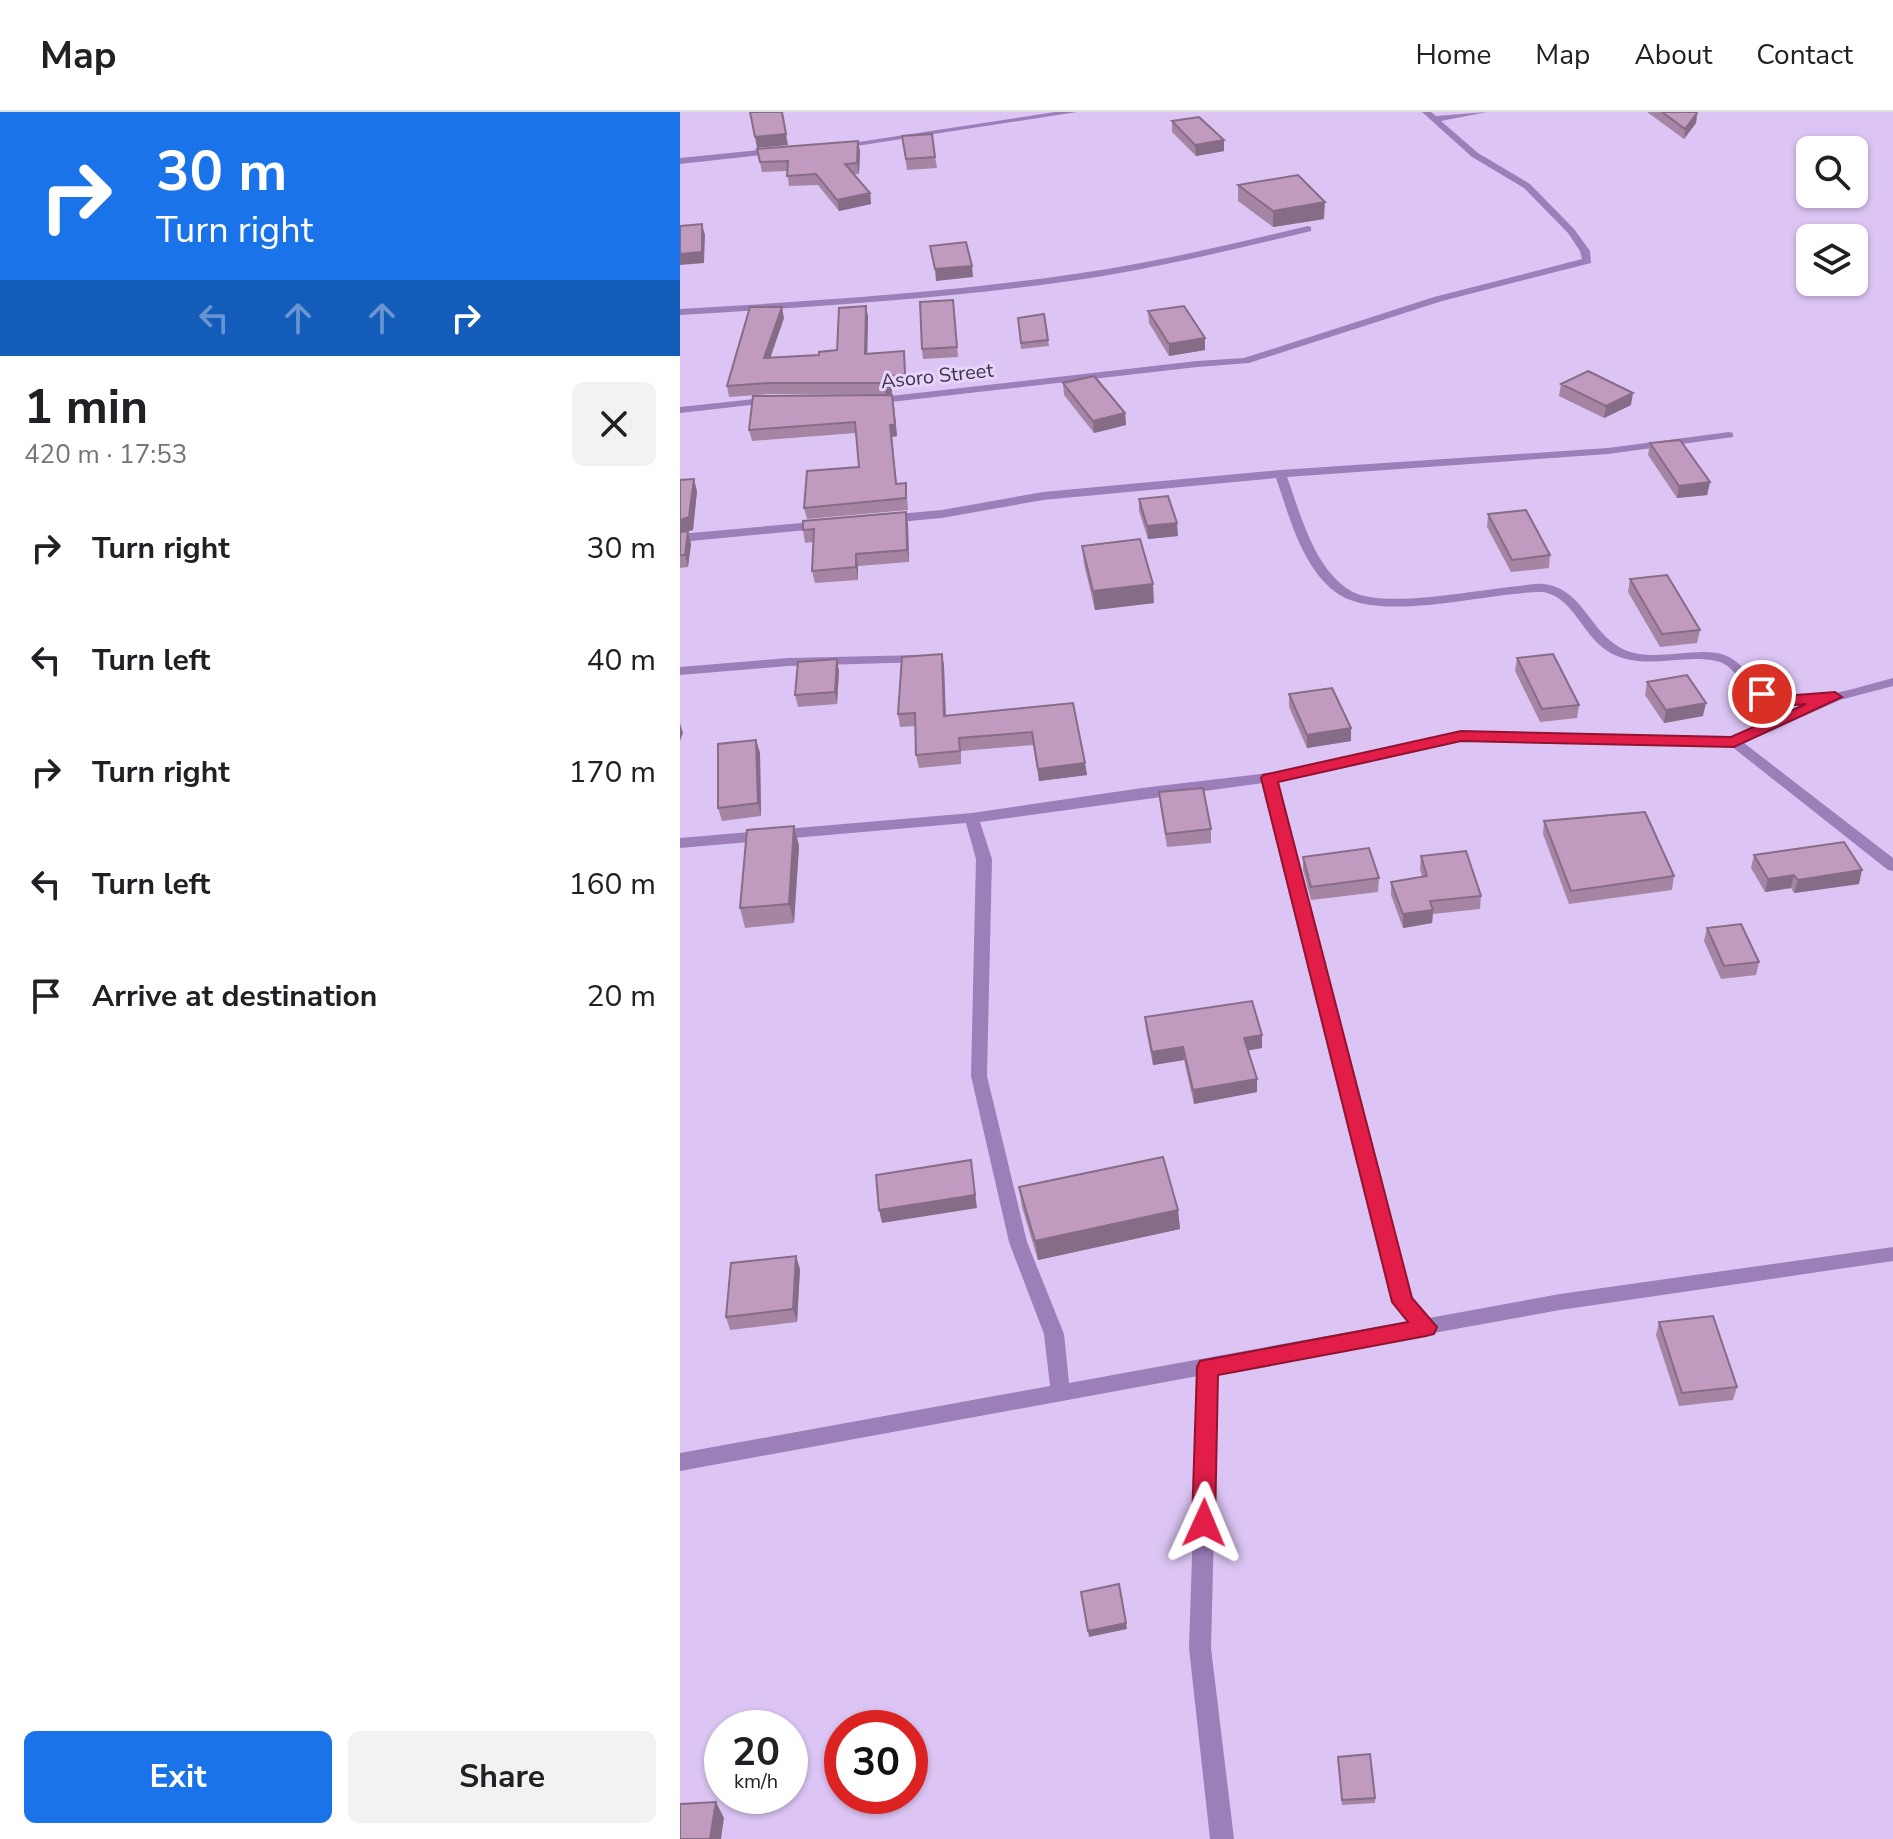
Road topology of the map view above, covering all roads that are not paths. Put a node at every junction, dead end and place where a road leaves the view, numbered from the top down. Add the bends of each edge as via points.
1 (1073, 112) edge
2 (1483, 112) edge
3 (1429, 116) edge
4 (828, 146) edge
5 (784, 151) edge
6 (680, 161) edge
7 (1308, 229) edge
8 (680, 312) edge
9 (785, 400) edge
10 (857, 401) edge
11 (680, 410) edge
12 (1729, 435) dead end
13 (1280, 474) junction
14 (881, 520) edge
15 (834, 524) edge
16 (680, 538) edge
17 (927, 658) edge
18 (680, 671) edge
19 (1893, 682) edge
20 (1835, 697) junction
21 (1734, 742) junction
22 (1269, 778) junction
23 (972, 818) junction
24 (680, 843) edge
25 (1893, 866) edge
26 (1893, 1254) edge
27 (1426, 1327) junction
28 (1208, 1367) junction
29 (1060, 1394) junction
30 (680, 1462) edge
31 (1222, 1839) edge

1 - 4 street
2 - 3 street
3 - 10 street, Asoro Street via 1475,155 1527,186 1571,231 1587,261 1438,299 1245,361
5 - 6 street
7 - 8 street via 1172,261 963,292
9 - 11 street
12 - 13 street via 1608,451
13 - 14 street via 1043,496
13 - 20 street via 1304,538 1334,586 1353,597 1387,602 1544,588 1570,602 1611,648 1633,656 1719,657 1735,665 1762,694 1782,701
15 - 16 street
17 - 18 street
19 - 20 street
20 - 21 street
21 - 22 street via 1461,736
21 - 25 street
22 - 23 street
22 - 27 street via 1403,1302
23 - 24 street
23 - 29 street via 984,859 979,1076 1018,1242 1054,1334
26 - 27 street via 1560,1302
27 - 28 street
28 - 29 street
28 - 31 street via 1200,1648
29 - 30 street

